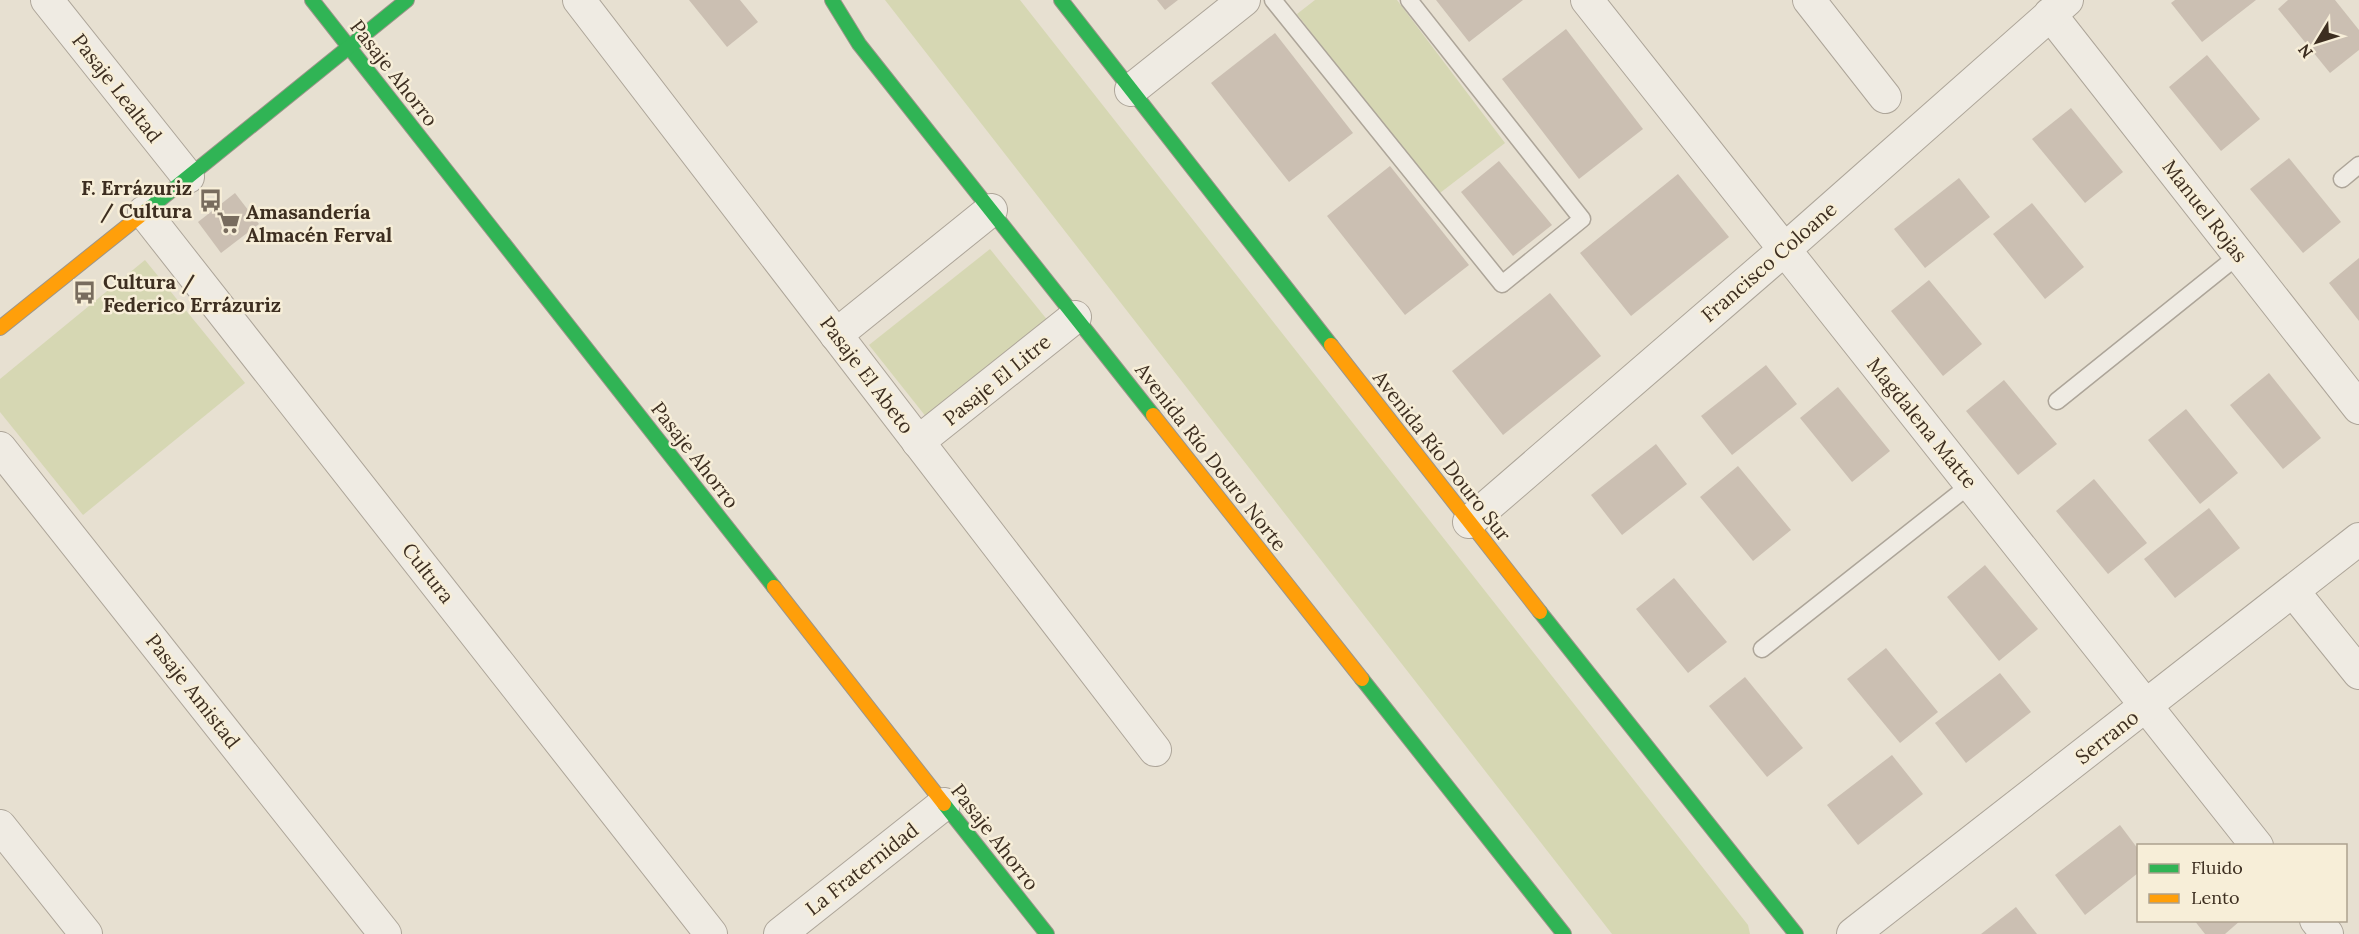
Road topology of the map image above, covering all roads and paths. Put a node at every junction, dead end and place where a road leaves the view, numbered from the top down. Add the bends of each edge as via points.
1 (47, 0) edge
2 (312, 0) edge
3 (407, 0) edge
4 (579, 0) edge
5 (832, 0) edge
6 (1061, 0) edge
7 (1244, 0) edge
8 (1273, 0) edge
9 (1409, 0) edge
10 (1587, 0) edge
11 (1809, 0) edge
12 (2059, 7) edge
13 (349, 47) junction
14 (1131, 90) junction
15 (1885, 98) dead end
16 (2359, 165) edge
17 (188, 177) junction
18 (2342, 179) dead end
19 (991, 210) junction
20 (144, 212) junction
21 (1784, 250) junction
22 (2240, 254) junction
23 (5, 315) edge
24 (1075, 317) junction
25 (836, 335) junction
26 (2057, 401) dead end
27 (2359, 408) edge
28 (918, 442) junction
29 (0, 448) edge
30 (1971, 484) junction
31 (1469, 522) junction
32 (2359, 539) edge
33 (2293, 591) junction
34 (1762, 649) dead end
35 (2359, 674) edge
36 (2147, 706) junction
37 (1155, 750) dead end
38 (944, 804) junction
39 (0, 826) edge
40 (2255, 844) edge
41 (2317, 922) edge
42 (86, 934) edge
43 (385, 934) edge
44 (711, 934) edge
45 (780, 934) edge
46 (1047, 934) edge
47 (1564, 934) edge
48 (1796, 934) edge
49 (1853, 934) edge
50 (2327, 934) edge

1 - 17 street, Pasaje Lealtad
2 - 13 street, Pasaje Ahorro
3 - 13 street
4 - 25 street, Pasaje El Abeto
5 - 19 street, Avenida Río Douro Norte via 859,44
6 - 14 street, Avenida Río Douro Sur
7 - 14 street
8 - 9 lane via 1502,284 1582,219
10 - 21 street, Magdalena Matte
11 - 15 street
12 - 21 street, Francisco Coloane
12 - 22 street, Manuel Rojas
13 - 17 street
13 - 38 street, Pasaje Ahorro
14 - 31 street, Avenida Río Douro Sur
16 - 18 lane
17 - 20 street
19 - 24 street, Avenida Río Douro Norte
19 - 25 street
20 - 23 street
20 - 44 street, Cultura
21 - 30 street, Magdalena Matte
21 - 31 street, Francisco Coloane
22 - 26 lane
22 - 27 street, Manuel Rojas
24 - 28 street, Pasaje El Litre
24 - 47 street, Avenida Río Douro Norte
25 - 28 street, Pasaje El Abeto
28 - 37 street, Pasaje El Abeto
29 - 43 street, Pasaje Amistad
30 - 34 lane
30 - 36 street, Magdalena Matte
31 - 48 street, Avenida Río Douro Sur
32 - 33 street, Serrano
33 - 35 street
33 - 36 street, Serrano
36 - 40 street, Magdalena Matte
36 - 49 street, Serrano
38 - 45 street, La Fraternidad
38 - 46 street, Pasaje Ahorro
39 - 42 street
41 - 50 street

